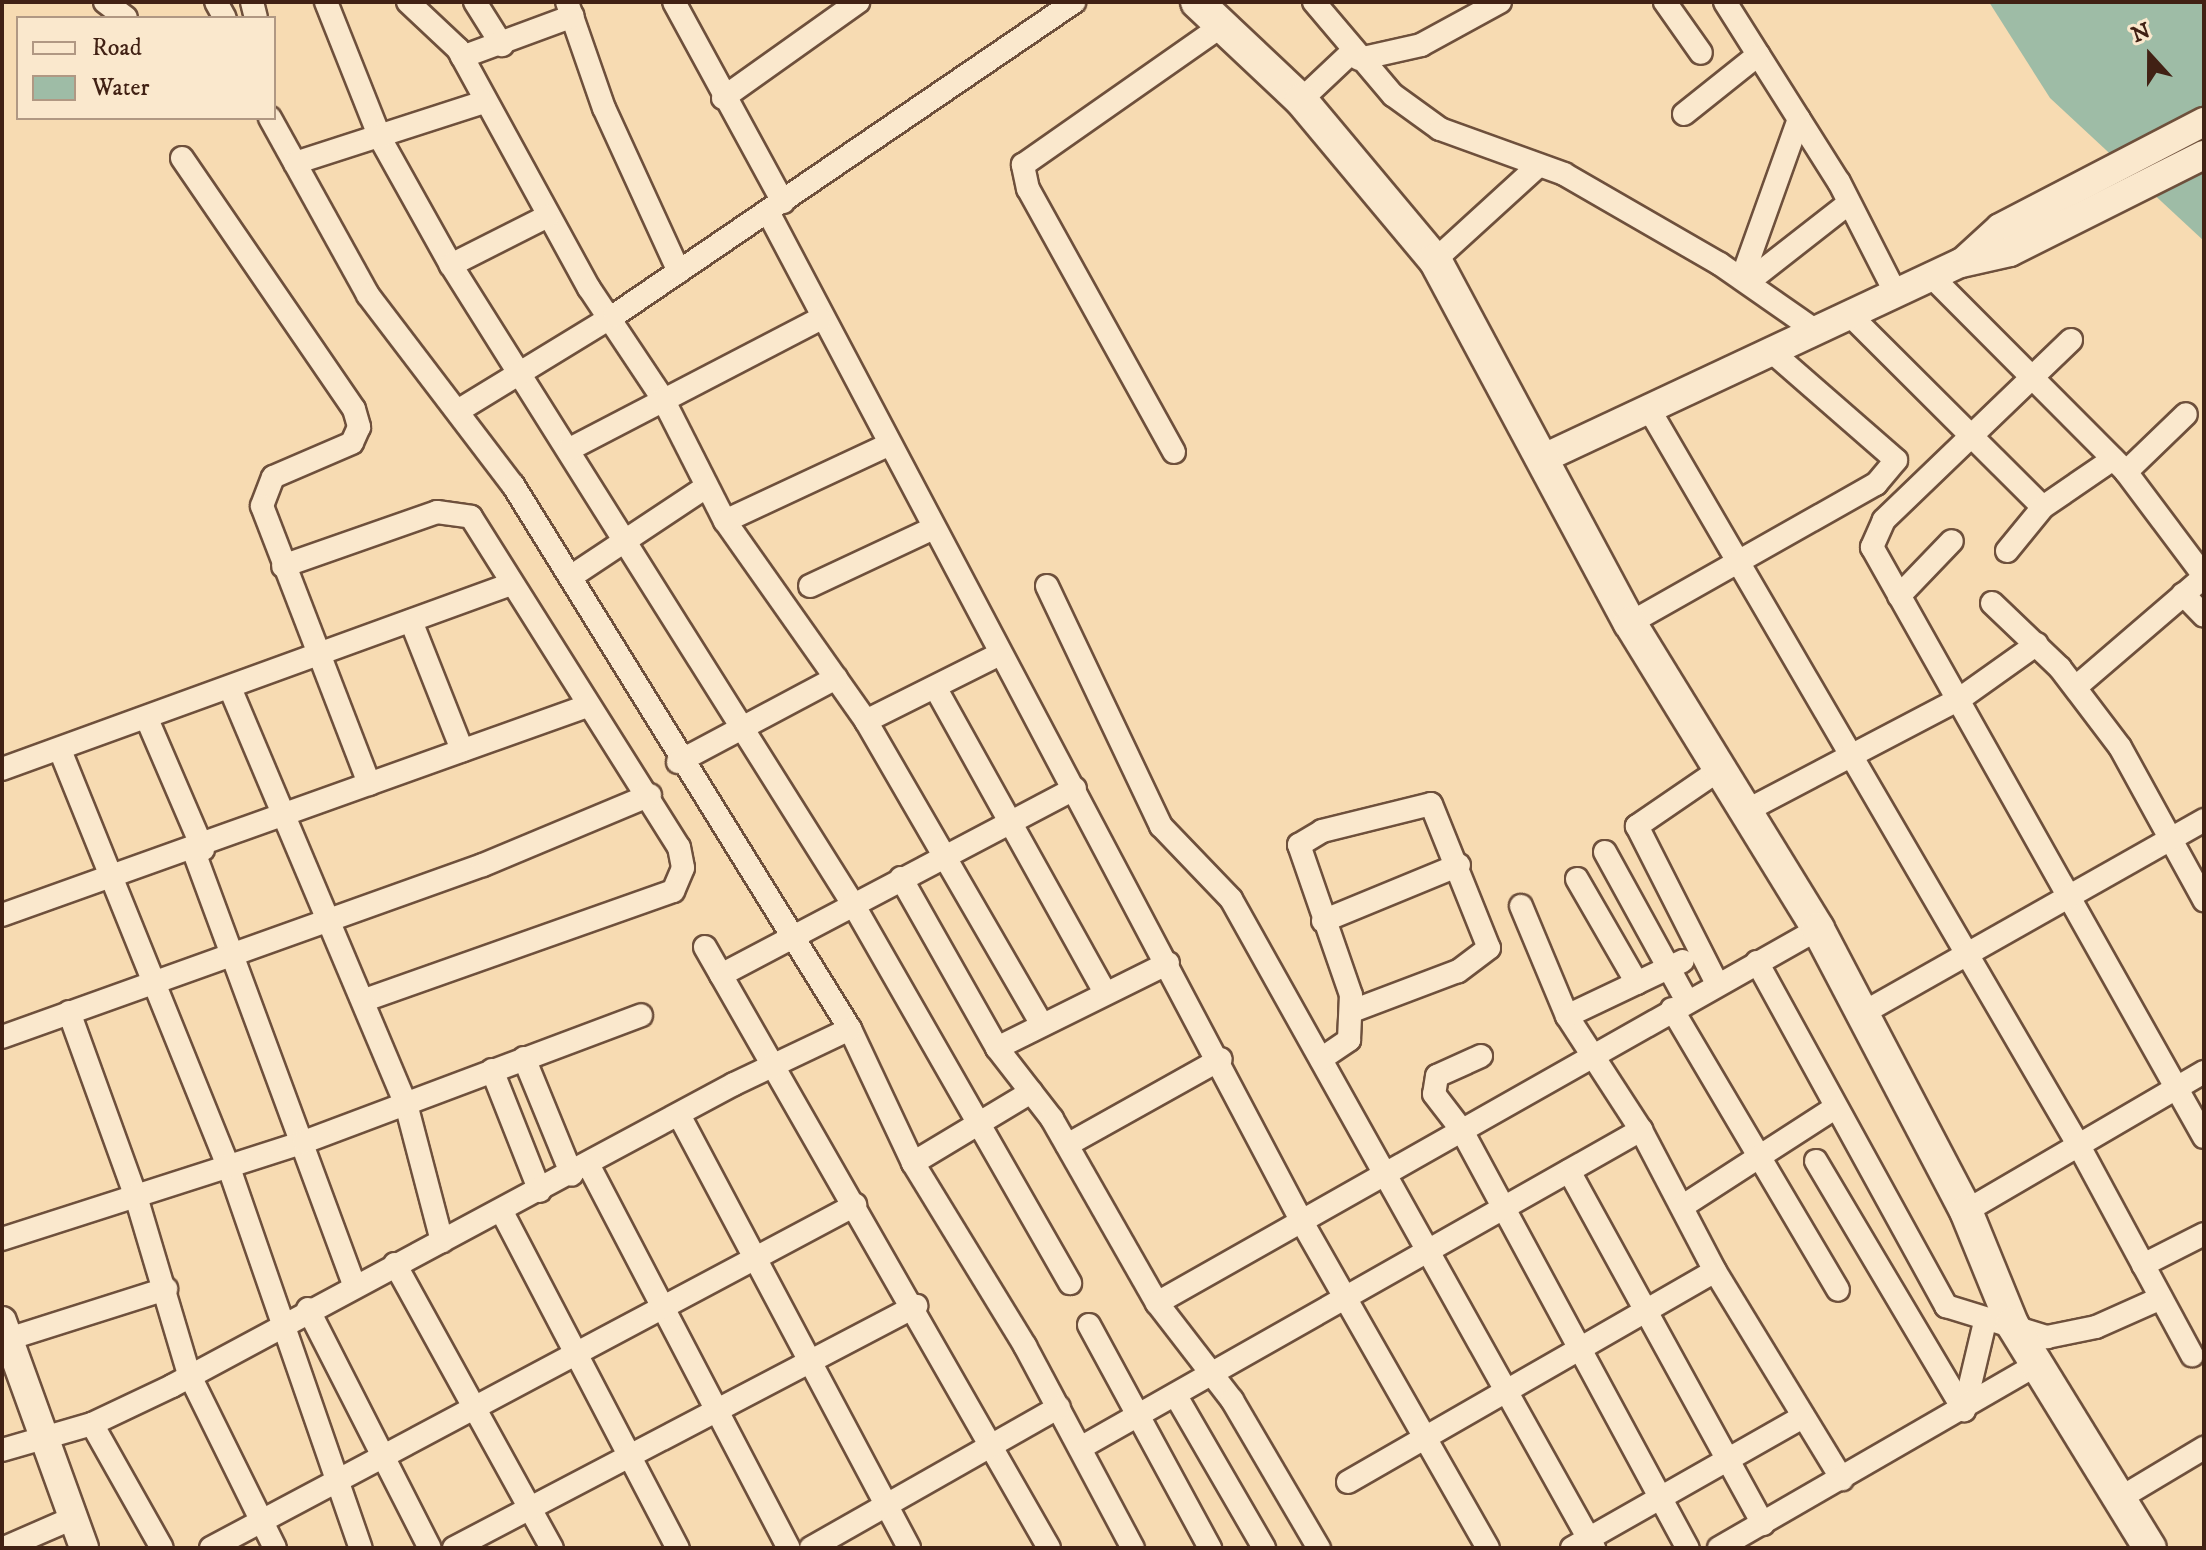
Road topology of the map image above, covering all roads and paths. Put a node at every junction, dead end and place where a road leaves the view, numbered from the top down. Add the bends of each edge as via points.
1 (105, 2) edge
2 (326, 2) edge
3 (408, 2) edge
4 (475, 2) edge
5 (858, 2) edge
6 (1074, 2) edge
7 (1197, 2) edge
8 (1314, 2) edge
9 (1500, 2) edge
10 (1665, 2) edge
11 (1725, 2) edge
12 (676, 3) edge
13 (570, 9) edge
14 (123, 16) edge
15 (1223, 25) junction
16 (502, 45) junction
17 (1701, 53) dead end
18 (1356, 55) junction
19 (1758, 55) junction
20 (462, 57) junction
21 (723, 98) junction
22 (1301, 100) junction
23 (484, 102) junction
24 (1684, 114) dead end
25 (1799, 119) junction
26 (271, 120) edge
27 (2204, 122) edge
28 (380, 138) junction
29 (2204, 155) edge
30 (182, 158) dead end
31 (295, 163) junction
32 (1538, 166) junction
33 (1849, 203) junction
34 (776, 207) junction
35 (548, 216) junction
36 (2005, 240) junction
37 (1435, 260) junction
38 (451, 265) junction
39 (679, 272) junction
40 (1932, 277) junction
41 (1745, 280) junction
42 (1896, 294) junction
43 (1850, 315) junction
44 (820, 319) junction
45 (607, 320) junction
46 (1816, 331) junction
47 (2071, 340) dead end
48 (1772, 352) junction
49 (523, 369) junction
50 (2035, 377) junction
51 (663, 399) junction
52 (461, 409) junction
53 (1649, 409) junction
54 (2186, 414) dead end
55 (1976, 434) junction
56 (886, 446) junction
57 (570, 449) junction
58 (1174, 452) dead end
59 (1544, 458) junction
60 (1896, 460) junction
61 (2119, 466) junction
62 (1926, 485) junction
63 (706, 487) junction
64 (2043, 507) junction
65 (725, 521) junction
66 (934, 528) junction
67 (624, 541) junction
68 (1952, 541) dead end
69 (2007, 551) dead end
70 (1734, 559) junction
71 (283, 566) junction
72 (572, 576) junction
73 (2204, 576) edge
74 (511, 584) junction
75 (810, 586) dead end
76 (1047, 586) dead end
77 (2183, 594) junction
78 (1899, 596) junction
79 (1992, 603) dead end
80 (2204, 616) edge
81 (411, 621) junction
82 (1630, 623) junction
83 (2037, 644) junction
84 (998, 655) junction
85 (316, 656) junction
86 (836, 678) junction
87 (935, 687) junction
88 (2076, 687) junction
89 (230, 688) junction
90 (1961, 698) junction
91 (587, 706) junction
92 (147, 719) junction
93 (866, 721) junction
94 (738, 728) junction
95 (60, 750) junction
96 (462, 750) junction
97 (1853, 758) junction
98 (678, 762) junction
99 (2, 769) edge
100 (1716, 772) junction
101 (369, 784) junction
102 (1075, 788) junction
103 (650, 795) junction
104 (1742, 813) junction
105 (1012, 816) junction
106 (282, 818) junction
107 (2204, 820) edge
108 (2167, 840) junction
109 (198, 850) junction
110 (1605, 852) dead end
111 (946, 853) junction
112 (1459, 865) junction
113 (901, 878) junction
114 (1577, 879) dead end
115 (107, 880) junction
116 (2074, 894) junction
117 (2204, 900) edge
118 (853, 904) junction
119 (1521, 906) dead end
120 (2, 915) edge
121 (330, 921) junction
122 (1323, 921) junction
123 (1818, 929) junction
124 (792, 937) junction
125 (705, 947) dead end
126 (234, 952) junction
127 (1698, 954) junction
128 (1962, 954) junction
129 (1757, 962) junction
130 (1168, 963) junction
131 (1670, 967) junction
132 (721, 975) junction
133 (156, 979) junction
134 (1637, 983) junction
135 (1717, 984) junction
136 (1105, 993) junction
137 (366, 1000) junction
138 (1679, 1005) junction
139 (1352, 1011) junction
140 (69, 1012) junction
141 (1863, 1013) junction
142 (641, 1015) dead end
143 (1567, 1016) junction
144 (1042, 1025) junction
145 (850, 1029) junction
146 (2, 1037) edge
147 (997, 1048) junction
148 (1591, 1055) junction
149 (1481, 1056) dead end
150 (524, 1058) junction
151 (1221, 1059) junction
152 (1321, 1059) junction
153 (777, 1063) junction
154 (492, 1070) junction
155 (2204, 1072) edge
156 (2175, 1090) junction
157 (1031, 1092) junction
158 (406, 1104) junction
159 (1836, 1107) junction
160 (679, 1115) junction
161 (979, 1119) junction
162 (1461, 1129) junction
163 (1641, 1130) junction
164 (2204, 1137) edge
165 (304, 1142) junction
166 (1067, 1145) junction
167 (2079, 1146) junction
168 (1758, 1153) junction
169 (1816, 1161) dead end
170 (913, 1163) junction
171 (228, 1165) junction
172 (1385, 1168) junction
173 (580, 1170) junction
174 (1569, 1171) junction
175 (540, 1191) junction
176 (137, 1200) junction
177 (855, 1205) junction
178 (1683, 1206) junction
179 (1503, 1207) junction
180 (501, 1210) junction
181 (1966, 1211) junction
182 (1302, 1222) junction
183 (2204, 1234) edge
184 (2, 1239) edge
185 (442, 1241) junction
186 (1432, 1248) junction
187 (758, 1256) junction
188 (395, 1264) junction
189 (2143, 1265) junction
190 (1715, 1271) junction
191 (1070, 1283) dead end
192 (354, 1285) junction
193 (166, 1289) junction
194 (1838, 1290) dead end
195 (1346, 1296) junction
196 (2161, 1298) junction
197 (1157, 1303) junction
198 (916, 1306) junction
199 (668, 1307) junction
200 (308, 1309) junction
201 (1646, 1309) junction
202 (280, 1323) junction
203 (1999, 1323) junction
204 (1089, 1325) dead end
205 (5, 1330) edge
206 (1579, 1350) junction
207 (2192, 1355) dead end
208 (575, 1356) junction
209 (812, 1359) junction
210 (2036, 1365) junction
211 (1213, 1371) junction
212 (189, 1374) junction
213 (1508, 1391) junction
214 (1176, 1396) junction
215 (1059, 1407) junction
216 (722, 1408) junction
217 (1964, 1410) junction
218 (472, 1411) junction
219 (1803, 1417) junction
220 (1137, 1419) junction
221 (92, 1424) junction
222 (43, 1434) junction
223 (1427, 1434) junction
224 (1082, 1447) junction
225 (2204, 1448) edge
226 (996, 1449) junction
227 (2, 1450) edge
228 (386, 1456) junction
229 (628, 1457) junction
230 (1726, 1459) junction
231 (1842, 1479) junction
232 (338, 1482) junction
233 (1348, 1482) dead end
234 (2114, 1485) junction
235 (1660, 1497) junction
236 (889, 1507) junction
237 (527, 1509) junction
238 (73, 1518) junction
239 (263, 1523) junction
240 (1763, 1524) junction
241 (1585, 1545) edge
242 (1130, 1547) edge
243 (4, 1548) edge
244 (84, 1548) edge
245 (162, 1548) edge
246 (211, 1548) edge
247 (275, 1548) edge
248 (361, 1548) edge
249 (430, 1548) edge
250 (454, 1548) edge
251 (552, 1548) edge
252 (678, 1548) edge
253 (789, 1548) edge
254 (811, 1548) edge
255 (909, 1548) edge
256 (1049, 1548) edge
257 (1210, 1548) edge
258 (1264, 1548) edge
259 (1319, 1548) edge
260 (1488, 1548) edge
261 (1688, 1548) edge
262 (1719, 1548) edge
263 (2150, 1548) edge

1 - 14 street
2 - 28 street
3 - 20 street
4 - 16 street
5 - 21 street
6 - 34 street
7 - 15 main road
8 - 18 street
9 - 18 street via 1421,45
10 - 17 street
11 - 19 street
12 - 21 street
13 - 16 street
13 - 39 street via 604,108
15 - 22 main road
15 - 58 street via 1023,165 1028,189
16 - 20 street
18 - 22 street
18 - 32 street via 1440,129
19 - 24 street
19 - 25 street
20 - 23 street
21 - 34 street
22 - 37 main road
23 - 28 street
23 - 35 street
25 - 33 street
25 - 41 street
26 - 31 street
27 - 36 street
28 - 31 street
28 - 38 street
29 - 36 street
30 - 71 street via 344,392 359,427 332,456 273,477 263,490
31 - 52 street via 368,295
32 - 37 street
32 - 41 street
33 - 41 street
33 - 42 street
34 - 39 street
34 - 44 street
35 - 38 street
35 - 45 street
36 - 40 street
37 - 59 main road
38 - 49 street
39 - 45 street
40 - 42 street
40 - 50 street
41 - 46 street
42 - 43 street
43 - 46 street
43 - 55 street
44 - 51 street
44 - 56 street
45 - 49 street
45 - 51 street
46 - 48 street
47 - 50 street
48 - 53 street
48 - 60 street
49 - 52 street
49 - 57 street
50 - 55 street
50 - 61 street
51 - 57 street
51 - 63 street
52 - 72 street
53 - 59 street
53 - 70 street
54 - 61 street
55 - 62 street
55 - 64 street
56 - 65 street
56 - 66 street
57 - 67 street
59 - 82 main road
60 - 62 street
60 - 70 street via 1876,484
61 - 64 street
61 - 73 street
62 - 78 street via 1875,531 1877,563
63 - 65 street
63 - 67 street
64 - 69 street
65 - 86 street
66 - 75 street
66 - 84 street
67 - 72 street
67 - 94 street
68 - 78 street
70 - 82 street
70 - 97 street
71 - 74 street via 458,510 471,517
71 - 85 street
72 - 98 street
73 - 77 street
74 - 81 street
74 - 91 street
76 - 152 street via 1161,826 1231,899
77 - 80 street
77 - 88 street
78 - 90 street
79 - 83 street
81 - 85 street
81 - 96 street
82 - 100 main road
83 - 88 street
83 - 90 street
84 - 87 street
84 - 102 street
85 - 89 street
85 - 101 street
86 - 93 street
86 - 94 street
87 - 93 street
87 - 105 street
88 - 108 street via 2136,771
89 - 92 street
89 - 106 street
90 - 97 street
90 - 116 street
91 - 96 street
91 - 103 street
92 - 95 street
92 - 109 street
93 - 111 street
94 - 98 street
94 - 118 street
95 - 99 street
95 - 115 street
96 - 101 street
97 - 104 street
97 - 128 street
98 - 124 street
100 - 104 main road
100 - 127 street via 1637,826
101 - 106 street
102 - 105 street
102 - 130 street
103 - 121 street
103 - 137 street via 679,847 683,868 673,891
104 - 123 main road
105 - 111 street
105 - 136 street
106 - 109 street
106 - 121 street
107 - 108 street
108 - 116 street
108 - 117 street
109 - 115 street
109 - 126 street
110 - 131 street
111 - 113 street
111 - 144 street
112 - 122 street
112 - 122 street via 1431,804 1305,836 1297,855
112 - 139 street via 1489,948 1458,971
113 - 118 street
113 - 147 street
114 - 134 street
115 - 120 street
115 - 133 street
116 - 128 street
116 - 156 street
118 - 124 street
118 - 161 street
119 - 143 street
121 - 126 street
121 - 137 street
122 - 139 street via 1345,968
123 - 129 street
123 - 141 main road
124 - 132 street
124 - 145 street
125 - 132 street
126 - 133 street
126 - 165 street
127 - 131 street
127 - 135 street
128 - 141 street
128 - 167 street
129 - 135 street
129 - 159 street
130 - 136 street
130 - 151 street
131 - 134 street
131 - 138 street
132 - 153 street
133 - 140 street
133 - 171 street
134 - 143 street
135 - 138 street
136 - 144 street
137 - 158 street
138 - 148 street
138 - 168 street
139 - 152 street via 1349,1040
140 - 146 street
140 - 176 street
141 - 181 main road
142 - 150 street
143 - 148 street
144 - 147 street
145 - 153 street
145 - 170 street
147 - 157 street
148 - 162 street
148 - 163 street
149 - 162 street via 1431,1084
150 - 154 street
150 - 173 street
151 - 166 street
151 - 182 street
152 - 172 street
153 - 160 street
153 - 177 street
154 - 158 street
154 - 175 street
155 - 156 street
156 - 164 street
156 - 167 street
157 - 161 street
157 - 166 street
158 - 165 street
158 - 185 street
159 - 168 street
159 - 203 street via 1937,1295 1946,1306
160 - 173 street
160 - 187 street
161 - 170 street
161 - 191 street
162 - 172 street
162 - 179 street
163 - 174 street
163 - 178 street
165 - 171 street
165 - 192 street
166 - 197 street
167 - 181 street
167 - 189 street
168 - 178 street
168 - 194 street
169 - 217 street
170 - 215 street
171 - 176 street
171 - 202 street
172 - 182 street
172 - 186 street
173 - 175 street
173 - 199 street
174 - 179 street
174 - 201 street
175 - 180 street
176 - 184 street
176 - 193 street
177 - 187 street
177 - 198 street
178 - 190 street
179 - 186 street
179 - 206 street
180 - 185 street
180 - 208 street
181 - 203 main road
182 - 195 street
182 - 197 street
183 - 189 street
185 - 188 street
186 - 195 street
186 - 213 street
187 - 199 street
187 - 209 street
188 - 192 street
188 - 218 street
189 - 196 street
190 - 201 street
190 - 219 street
192 - 200 street
193 - 205 street
193 - 212 street
195 - 211 street
195 - 223 street
196 - 203 street via 2071,1335 2047,1337
196 - 207 street
197 - 211 street
198 - 209 street
198 - 226 street
199 - 208 street
199 - 216 street
200 - 202 street
200 - 228 street
201 - 206 street
201 - 230 street
202 - 212 street
202 - 232 street
203 - 210 main road
203 - 217 street
204 - 220 street
205 - 222 street
206 - 213 street
206 - 235 street
208 - 218 street
208 - 229 street
209 - 216 street
209 - 236 street
210 - 217 street
210 - 234 main road
211 - 214 street
211 - 259 street
212 - 221 street
212 - 239 street
213 - 223 street
213 - 241 street
214 - 220 street
214 - 258 street
215 - 224 street
215 - 226 street
216 - 229 street
216 - 253 street
217 - 231 street
218 - 228 street
218 - 237 street
219 - 230 street
219 - 231 street
220 - 224 street
220 - 257 street
221 - 222 street
221 - 245 street
222 - 227 street
222 - 238 street
223 - 233 street
223 - 260 street
224 - 242 street
225 - 234 street
226 - 236 street
226 - 256 street
228 - 232 street
228 - 249 street
229 - 237 street
229 - 252 street
230 - 235 street
230 - 240 street
231 - 240 street
232 - 239 street
232 - 248 street
234 - 263 main road
235 - 241 street
235 - 261 street
236 - 254 street
236 - 255 street
237 - 250 street
237 - 251 street
238 - 243 street
238 - 244 street
239 - 246 street
239 - 247 street
240 - 262 street

